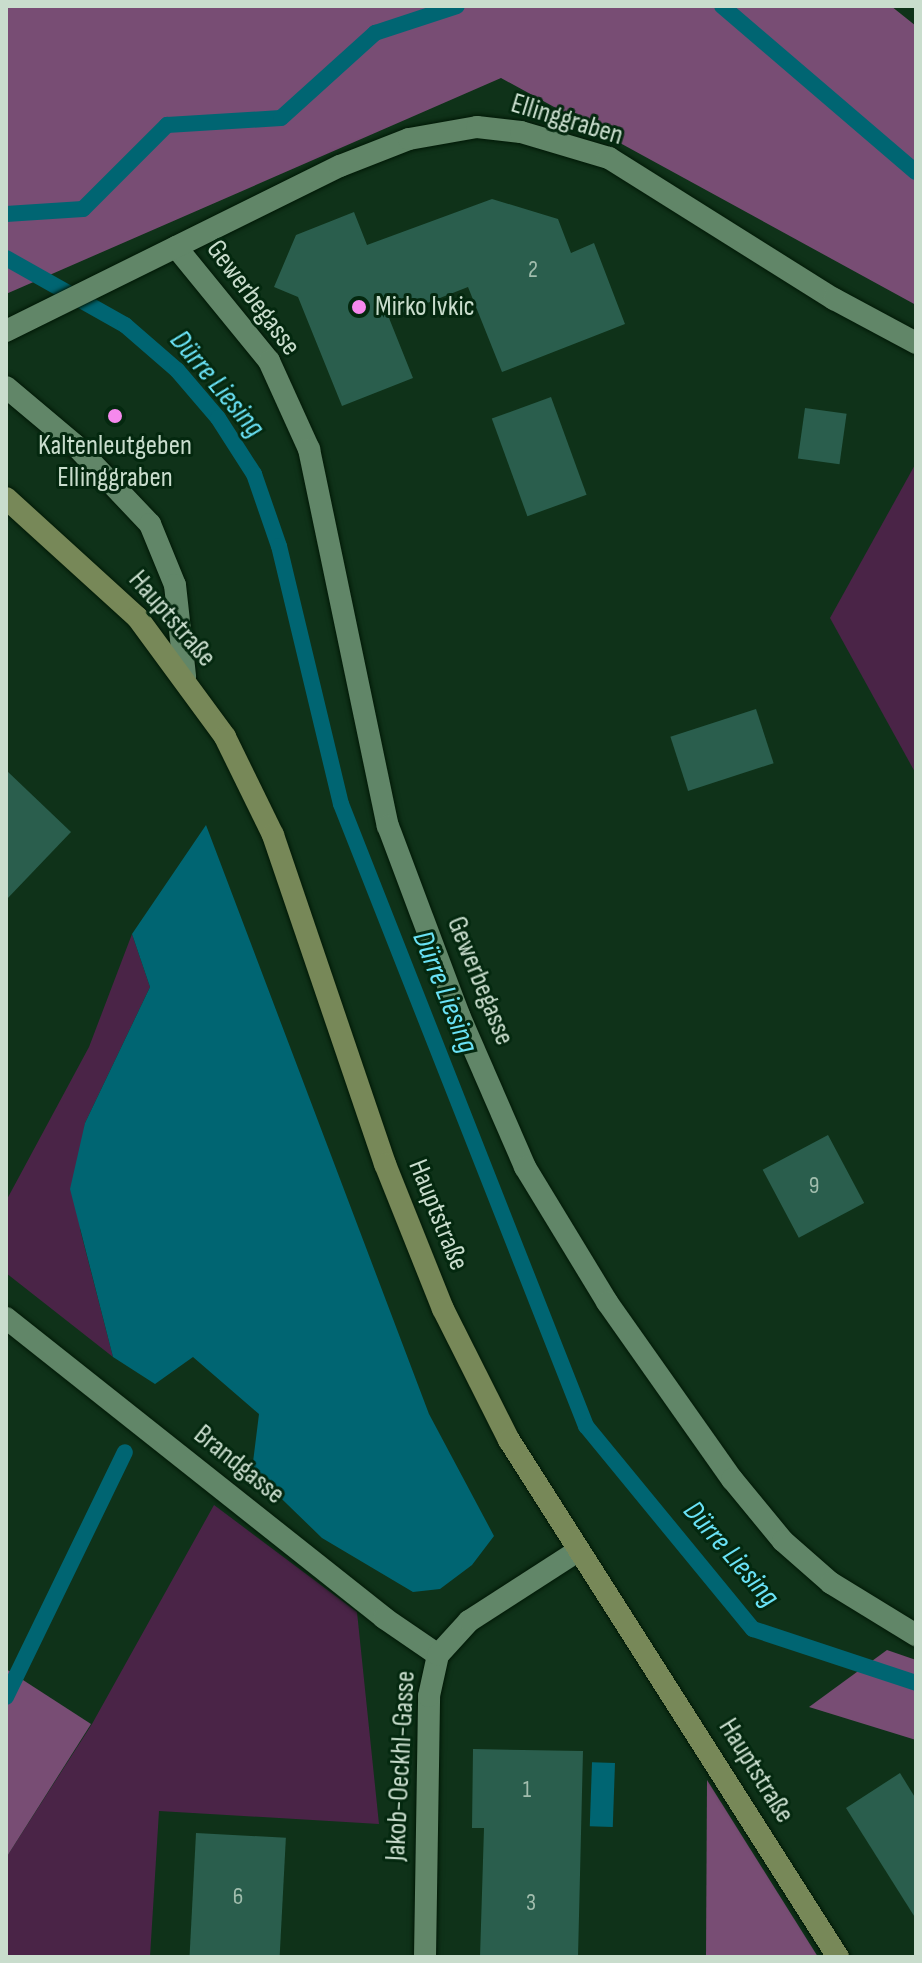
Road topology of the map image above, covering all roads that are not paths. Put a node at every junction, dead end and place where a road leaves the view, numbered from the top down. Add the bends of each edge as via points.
1 (176, 247) junction
2 (15, 327) edge
3 (916, 343) edge
4 (6, 387) edge
5 (6, 498) edge
6 (185, 676) junction
7 (6, 1318) edge
8 (576, 1552) junction
9 (916, 1635) edge
10 (438, 1655) junction
11 (425, 1957) edge
12 (838, 1957) edge

1 - 2 street, Ellinggraben
1 - 3 street, Ellinggraben via 340,166 409,139 477,127 521,132 609,158 834,299
1 - 9 street, Gewerbegasse via 269,361 309,449 388,826 459,1015 525,1167 607,1302 732,1479 783,1541 831,1583
4 - 6 street via 75,445 150,524 175,585
5 - 6 main road, Hauptstraße via 137,617
6 - 8 main road, Hauptstraße via 225,737 273,835 385,1164 443,1309 509,1440
7 - 10 street, Brandgasse via 384,1618
8 - 10 street, Jakob-Oeckhl-Gasse via 469,1621
8 - 12 main road, Hauptstraße
10 - 11 street, Jakob-Oeckhl-Gasse via 429,1696

